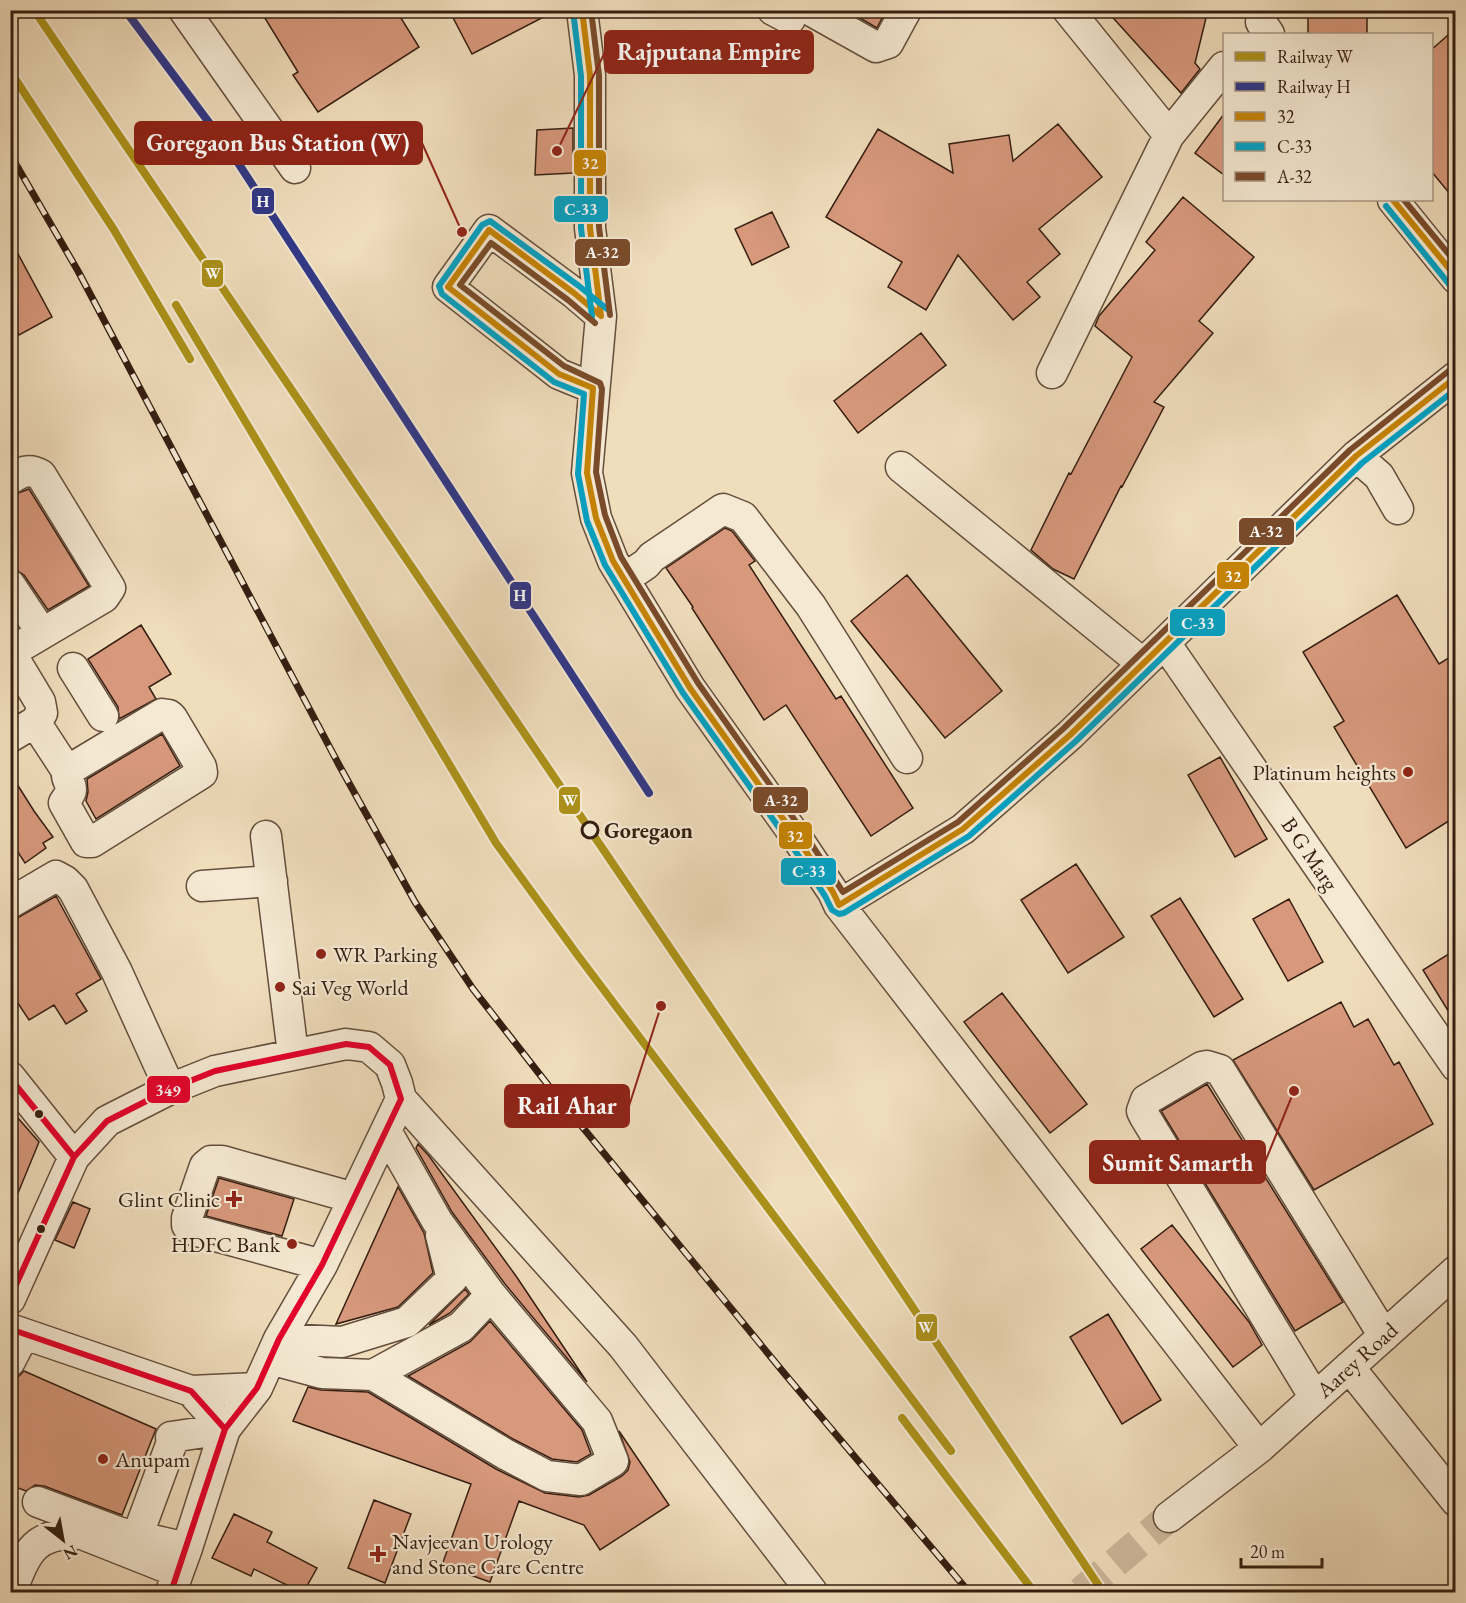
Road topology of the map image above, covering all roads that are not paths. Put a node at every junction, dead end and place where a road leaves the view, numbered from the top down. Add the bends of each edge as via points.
1 (183, 10) edge
2 (582, 10) edge
3 (906, 10) edge
4 (1068, 10) edge
5 (791, 13) edge
6 (1223, 68) edge
7 (1169, 135) junction
8 (295, 168) dead end
9 (1394, 201) edge
10 (1455, 278) edge
11 (601, 316) junction
12 (1052, 373) dead end
13 (1455, 377) edge
14 (593, 388) junction
15 (1356, 456) junction
16 (901, 467) dead end
17 (10, 479) edge
18 (1398, 509) dead end
19 (624, 579) junction
20 (10, 585) edge
21 (42, 633) junction
22 (1165, 643) junction
23 (11, 652) edge
24 (1142, 663) junction
25 (38, 712) junction
26 (103, 716) dead end
27 (10, 737) edge
28 (907, 758) dead end
29 (67, 771) junction
30 (266, 836) dead end
31 (272, 881) junction
32 (202, 886) dead end
33 (10, 903) edge
34 (838, 905) junction
35 (293, 1054) junction
36 (1455, 1066) edge
37 (10, 1077) edge
38 (170, 1089) junction
39 (401, 1099) junction
40 (386, 1131) junction
41 (74, 1157) junction
42 (354, 1198) junction
43 (437, 1221) junction
44 (322, 1265) junction
45 (1455, 1272) edge
46 (491, 1295) junction
47 (10, 1299) edge
48 (17, 1332) edge
49 (1384, 1336) junction
50 (274, 1349) junction
51 (10, 1361) edge
52 (1350, 1367) junction
53 (373, 1375) junction
54 (257, 1388) junction
55 (191, 1391) junction
56 (1315, 1398) junction
57 (225, 1429) junction
58 (1259, 1448) junction
59 (1455, 1501) edge
60 (38, 1502) dead end
61 (1169, 1517) tunnel mouth
62 (137, 1537) junction
63 (179, 1571) edge
64 (11, 1593) edge
65 (812, 1593) edge

1 - 8 street
2 - 11 street via 590,75 590,228
3 - 5 street via 888,42 876,47
4 - 7 street
6 - 7 street
7 - 12 street
9 - 10 street
11 - 14 street
11 - 14 street via 489,230 448,286 559,374
13 - 15 street
14 - 19 street via 587,472 596,519
15 - 18 street via 1379,476
15 - 22 street
16 - 24 street
17 - 21 street via 22,472 41,475 110,588 104,597
19 - 28 street via 723,509 743,517 811,606
19 - 34 street via 690,688 800,842
20 - 21 street
21 - 23 street
22 - 24 street
22 - 36 street, B G Marg
23 - 25 street
24 - 34 street via 1070,735 963,829
25 - 26 street via 76,673
25 - 27 street
25 - 29 street
29 - 29 street via 162,714 172,718 202,771 89,843 84,841 64,803 71,792
30 - 31 street
31 - 32 street
31 - 35 street
33 - 38 street via 56,876 73,889 117,972
34 - 58 street
35 - 38 street via 215,1071
35 - 39 street via 346,1044 369,1047 390,1065
37 - 41 street
38 - 41 street via 107,1121
39 - 40 street
39 - 65 street via 623,1346
40 - 42 street
40 - 43 street
41 - 47 street
42 - 44 street
42 - 44 street via 222,1161 211,1161 205,1166 187,1218 190,1229
43 - 46 street
43 - 50 street via 452,1279 407,1322 342,1342
44 - 50 street
45 - 49 street, Aarey Road
46 - 53 street via 460,1327
46 - 53 street via 597,1421 613,1461 581,1480 547,1476
48 - 51 street
48 - 55 street
49 - 52 street, Aarey Road
49 - 56 street via 1220,1070 1202,1067 1146,1100 1142,1111 1145,1117
50 - 53 street via 322,1373
50 - 54 street
52 - 56 street, Aarey Road
52 - 59 street
54 - 55 street
54 - 57 street
55 - 57 street
56 - 58 street, Aarey Road
57 - 62 street via 171,1437
57 - 63 street
58 - 61 street, Aarey Road
60 - 62 street
62 - 63 street
63 - 64 street via 82,1534 64,1533 29,1551

